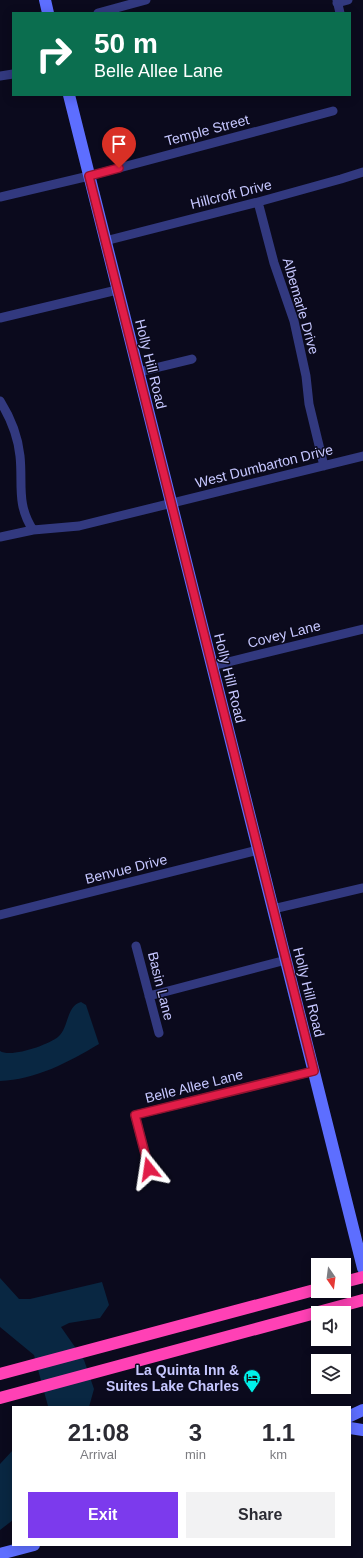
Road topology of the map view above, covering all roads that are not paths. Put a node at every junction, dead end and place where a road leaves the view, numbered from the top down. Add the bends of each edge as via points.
1 (45, 0) edge
2 (146, 0) edge
3 (348, 0) edge
4 (337, 1) edge
5 (48, 12) edge
6 (102, 12) edge
7 (340, 12) edge
8 (12, 74) edge
9 (0, 76) edge
10 (69, 96) edge
11 (333, 111) dead end
12 (363, 172) edge
13 (89, 176) junction
14 (0, 197) edge
15 (258, 202) junction
16 (105, 241) junction
17 (117, 290) junction
18 (0, 318) edge
19 (192, 359) dead end
20 (138, 372) junction
21 (0, 401) edge
22 (363, 456) edge
23 (324, 466) junction
24 (171, 503) junction
25 (33, 530) junction
26 (0, 537) edge
27 (363, 629) edge
28 (212, 666) junction
29 (258, 850) junction
30 (363, 888) edge
31 (273, 909) junction
32 (0, 915) edge
33 (136, 946) dead end
34 (286, 960) junction
35 (149, 996) junction
36 (159, 1033) dead end
37 (314, 1071) junction
38 (149, 1169) dead end
39 (359, 1233) edge
40 (363, 1268) edge
41 (363, 1277) edge
42 (351, 1280) edge
43 (311, 1291) edge
44 (363, 1300) edge
45 (0, 1374) edge
46 (4, 1396) edge
47 (363, 1410) edge
48 (351, 1416) edge
49 (351, 1428) edge
50 (363, 1430) edge
51 (30, 1546) edge
52 (0, 1554) edge

1 - 5 street
2 - 6 street
3 - 4 street
4 - 7 street
8 - 9 street
10 - 13 street, Holly Hill Road
11 - 13 street, Temple Street
12 - 15 street, Hillcroft Drive
13 - 14 street, Temple Street
13 - 16 street, Holly Hill Road
15 - 16 street, Hillcroft Drive
15 - 23 street, Albemarle Drive via 274,263 298,335 309,404
16 - 17 street, Holly Hill Road
17 - 18 street
17 - 20 street, Holly Hill Road
19 - 20 street
20 - 24 street, Holly Hill Road
21 - 25 street via 16,438 21,468 22,505
22 - 23 street, West Dumbarton Drive
23 - 24 street, West Dumbarton Drive
24 - 25 street, West Dumbarton Drive via 79,526
24 - 28 street, Holly Hill Road
25 - 26 street, West Dumbarton Drive
27 - 28 street, Covey Lane
28 - 29 street, Holly Hill Road
29 - 31 street, Holly Hill Road
29 - 32 street, Benvue Drive
30 - 31 street
31 - 34 street, Holly Hill Road
33 - 35 street, Basin Lane
34 - 35 street
34 - 37 street, Holly Hill Road
35 - 36 street, Basin Lane
37 - 38 street, Belle Allee Lane via 135,1115
37 - 39 street, Holly Hill Road
39 - 40 street, Holly Hill Road
41 - 42 highway
43 - 45 highway
44 - 46 highway
47 - 48 street
49 - 50 street
51 - 52 street

